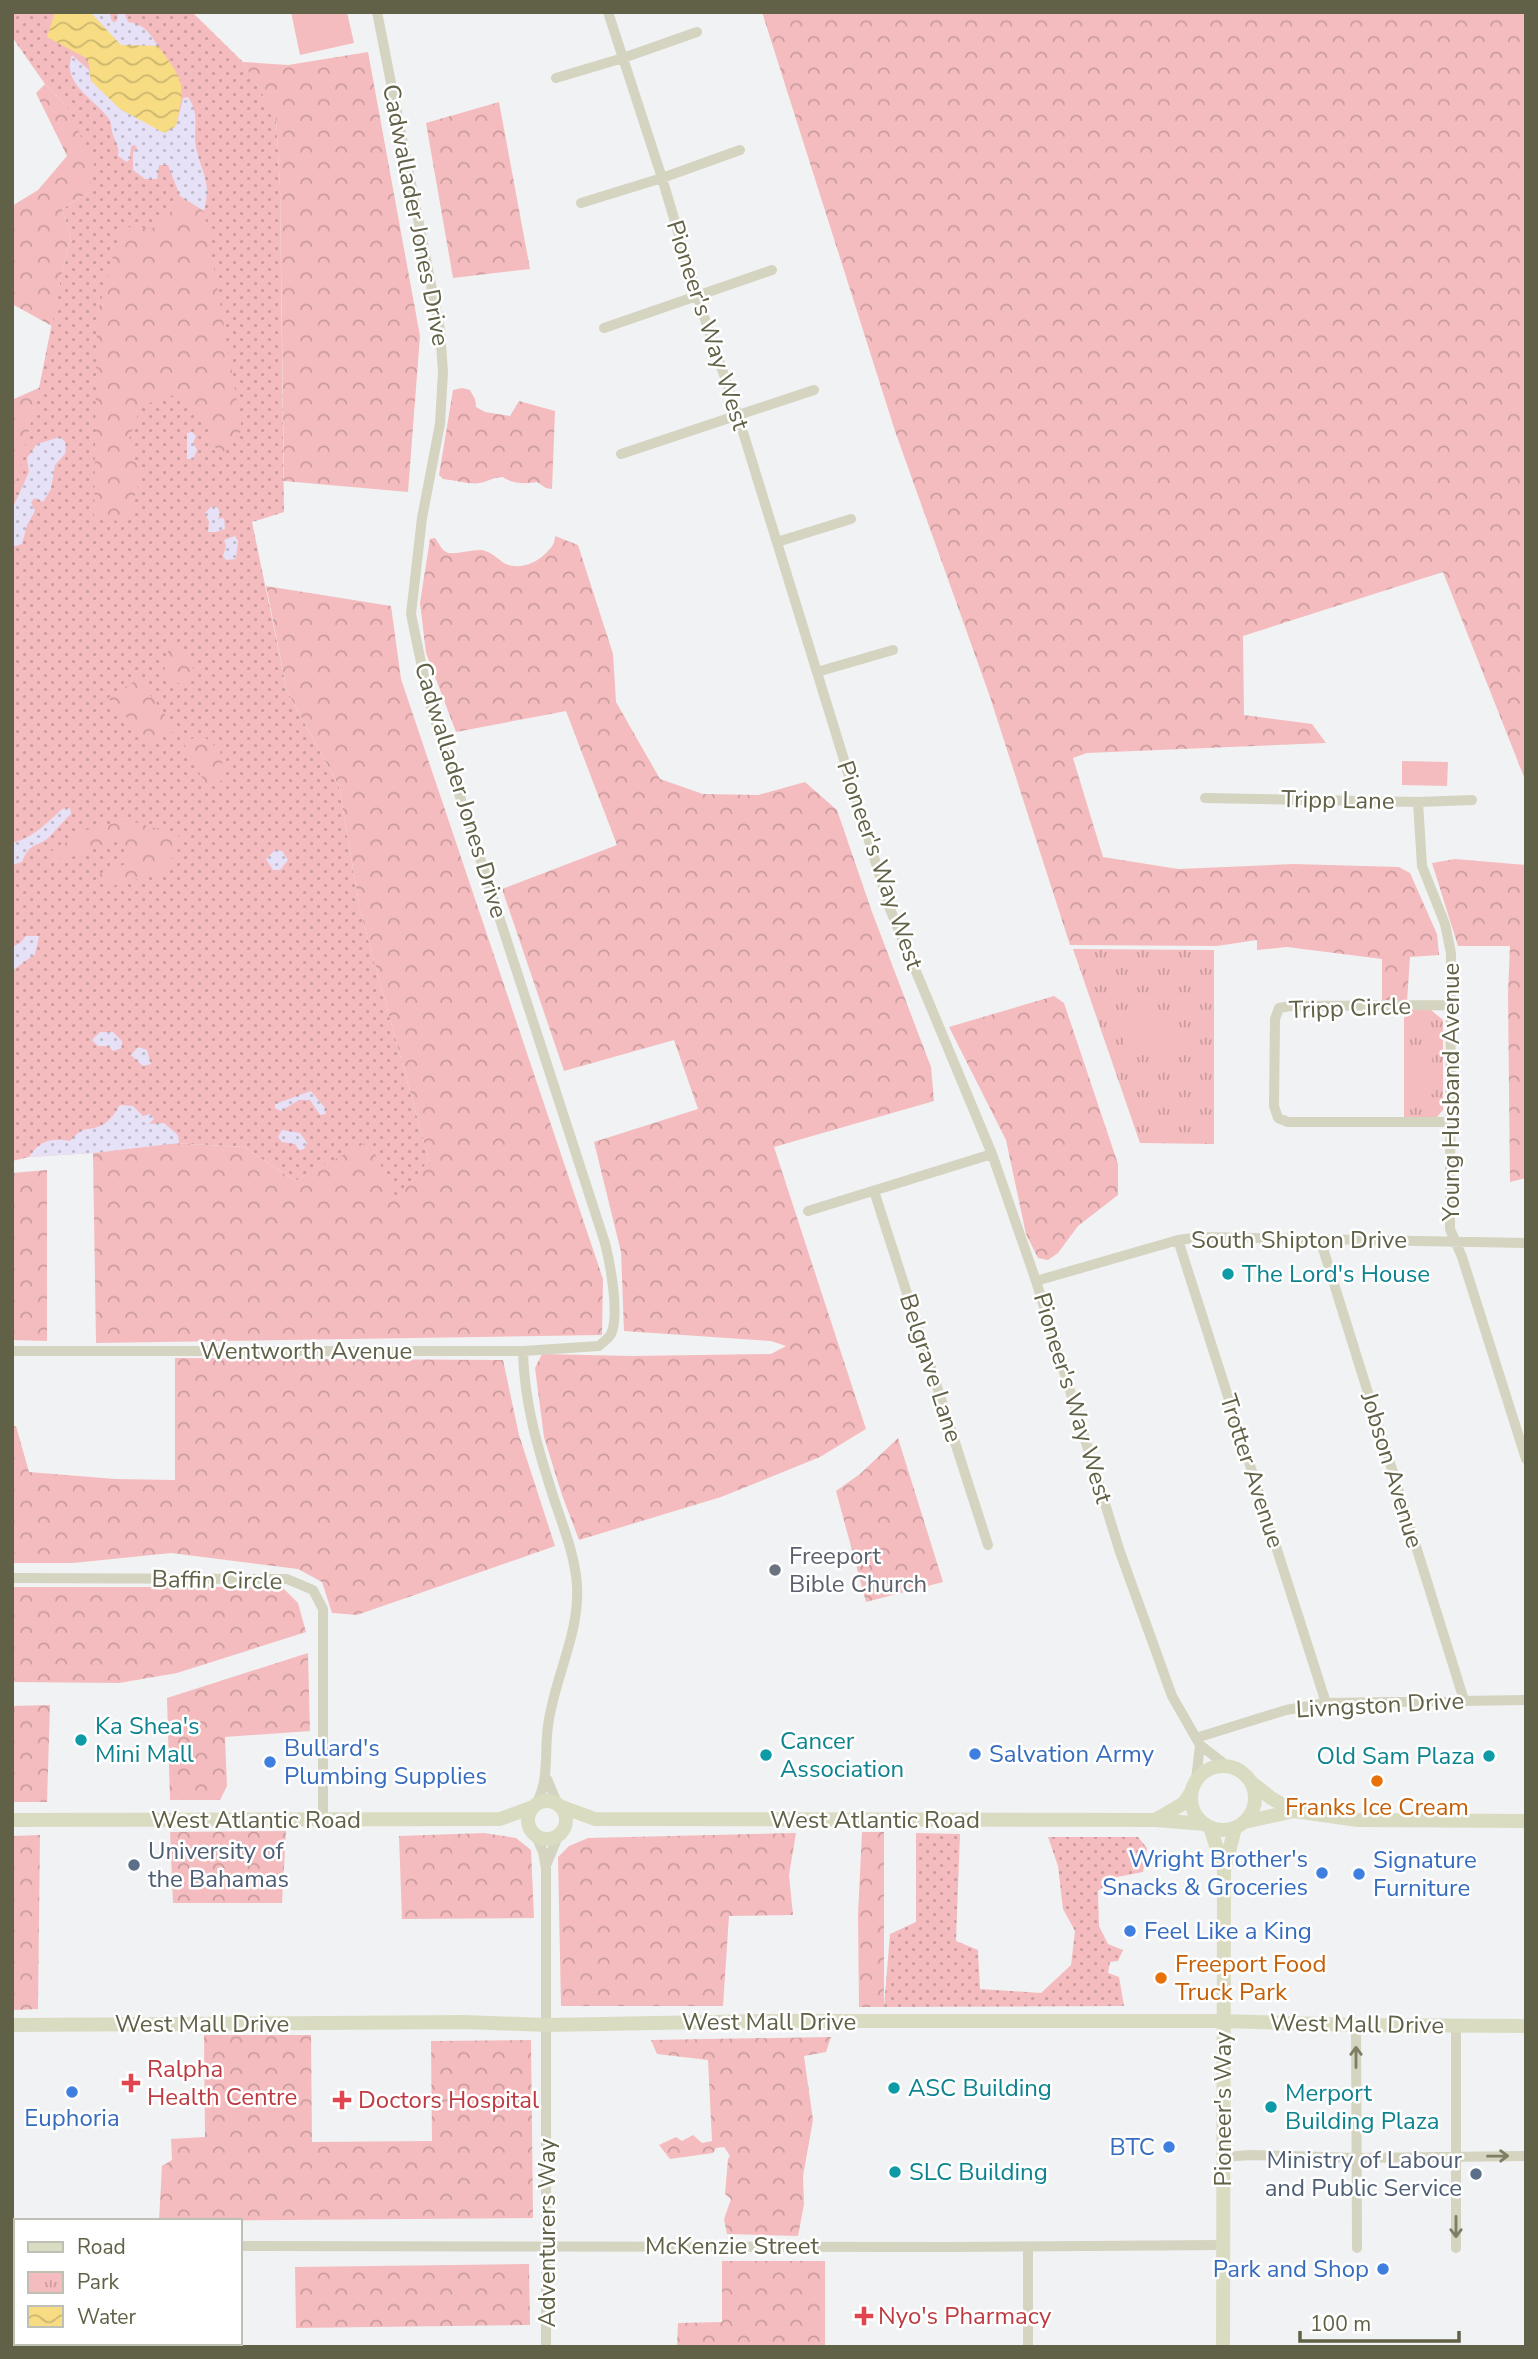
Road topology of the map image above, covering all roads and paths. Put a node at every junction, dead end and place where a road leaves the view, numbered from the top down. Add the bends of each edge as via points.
1 (377, 12) edge
2 (608, 12) edge
3 (697, 32) dead end
4 (623, 58) junction
5 (556, 78) dead end
6 (740, 150) dead end
7 (662, 178) junction
8 (581, 203) dead end
9 (772, 270) dead end
10 (697, 296) junction
11 (604, 328) dead end
12 (814, 390) dead end
13 (738, 416) junction
14 (621, 454) dead end
15 (850, 519) dead end
16 (777, 542) junction
17 (893, 650) dead end
18 (817, 672) junction
19 (1205, 798) dead end
20 (1472, 800) dead end
21 (1418, 802) junction
22 (1451, 1004) junction
23 (1450, 1122) junction
24 (992, 1154) junction
25 (874, 1191) junction
26 (808, 1211) dead end
27 (1320, 1239) junction
28 (1178, 1240) junction
29 (1455, 1241) junction
30 (1526, 1242) edge
31 (1037, 1281) junction
32 (599, 1346) joint
33 (12, 1351) edge
34 (523, 1351) junction
35 (1526, 1459) edge
36 (988, 1545) dead end
37 (12, 1578) edge
38 (1464, 1700) junction
39 (1526, 1700) edge
40 (1326, 1703) junction
41 (1198, 1742) junction
42 (1227, 1766) junction
43 (546, 1773) junction
44 (1252, 1783) junction
45 (1194, 1786) junction
46 (534, 1805) junction
47 (559, 1805) junction
48 (1294, 1811) junction
49 (500, 1819) junction
50 (595, 1819) junction
51 (12, 1820) edge
52 (1156, 1820) junction
53 (323, 1821) junction
54 (1526, 1821) edge
55 (1208, 1825) junction
56 (1239, 1825) junction
57 (535, 1835) junction
58 (559, 1835) junction
59 (546, 1868) junction
60 (1224, 1871) junction
61 (1222, 2021) junction
62 (12, 2025) edge
63 (547, 2025) junction
64 (1356, 2025) junction
65 (1456, 2025) junction
66 (1526, 2025) edge
67 (1526, 2155) edge
68 (1457, 2156) junction
69 (1223, 2157) junction
70 (1357, 2158) junction
71 (547, 2245) junction
72 (1223, 2245) junction
73 (242, 2246) edge
74 (1028, 2247) junction
75 (1357, 2248) dead end
76 (1456, 2248) dead end
77 (546, 2347) edge
78 (1028, 2347) edge
79 (1223, 2347) edge

1 - 32 street, Cadwallader Jones Drive via 440,330 443,372 440,424 422,518 411,614 429,701 605,1243 612,1273 613,1313 611,1333
2 - 4 street, Pioneer's Way West
3 - 4 street
4 - 5 street
4 - 7 street, Pioneer's Way West
6 - 7 street
7 - 8 street
7 - 10 street, Pioneer's Way West
9 - 10 street
10 - 11 street
10 - 13 street, Pioneer's Way West
12 - 13 street
13 - 14 street
13 - 16 street, Pioneer's Way West
15 - 16 street
16 - 18 street, Pioneer's Way West
17 - 18 street
18 - 24 street, Pioneer's Way West via 890,909
19 - 21 street, Tripp Lane
20 - 21 street, Tripp Lane
21 - 22 street, Young Husband Avenue via 1422,866 1451,953
22 - 23 street, Young Husband Avenue
22 - 23 street, Tripp Circle via 1279,1008 1274,1106 1278,1118 1288,1122
23 - 29 street, Young Husband Avenue via 1450,1228
24 - 25 street
24 - 31 street, Pioneer's Way West
25 - 26 street
25 - 36 street, Belgrave Lane
27 - 28 street, South Shipton Drive
27 - 29 street, South Shipton Drive
27 - 38 street, Jobson Avenue
28 - 31 street, South Shipton Drive
28 - 40 street, Trotter Avenue
29 - 30 street, South Shipton Drive
29 - 35 street, Young Husband Avenue
31 - 41 street, Pioneer's Way West via 1120,1552 1172,1696
32 - 34 street, Wentworth Avenue
33 - 34 street, Wentworth Avenue
34 - 43 street via 523,1377 536,1445 577,1584 577,1610 548,1725
37 - 53 street, Baffin Circle via 288,1579 313,1590 323,1609
38 - 39 street, Livngston Drive
38 - 40 street, Livngston Drive
40 - 41 street, Livngston Drive via 1286,1710
41 - 42 street, Pioneer's Way West
41 - 45 street
42 - 44 main road via 1246,1774
42 - 45 main road via 1205,1772
43 - 46 street
43 - 47 street
44 - 48 main road
44 - 56 main road via 1255,1804
45 - 52 main road via 1184,1803
45 - 55 main road via 1196,1815
46 - 47 main road, West Atlantic Road via 546,1801
46 - 49 main road, West Atlantic Road
46 - 57 main road via 528,1820
47 - 50 main road, West Atlantic Road
47 - 58 main road via 566,1818
48 - 54 main road via 1372,1821
48 - 56 main road
49 - 53 main road, West Atlantic Road
49 - 57 main road, West Atlantic Road
50 - 52 main road, West Atlantic Road
50 - 58 main road, West Atlantic Road
51 - 53 main road, West Atlantic Road
52 - 55 main road, West Atlantic Road
55 - 56 main road via 1222,1830
55 - 60 main road, Pioneer's Way
56 - 60 main road, Pioneer's Way
57 - 58 main road, West Atlantic Road via 549,1840
57 - 59 street, Adventurers Way
58 - 59 street, Adventurers Way
59 - 63 street, Adventurers Way
60 - 61 main road, Pioneer's Way
61 - 63 main road, West Mall Drive
61 - 64 main road, West Mall Drive
61 - 69 main road, Pioneer's Way
62 - 63 main road, West Mall Drive
63 - 71 street, Adventurers Way
64 - 65 main road, West Mall Drive
70 -> 64 street
65 - 66 main road, West Mall Drive
65 - 68 street
68 -> 67 street
68 - 70 street
68 -> 76 street
69 - 70 street
69 - 72 main road, Pioneer's Way
70 - 75 street
71 - 73 street, McKenzie Street
71 - 74 street, McKenzie Street
71 - 77 street, Adventurers Way
72 - 74 street, McKenzie Street
72 - 79 main road, Pioneer's Way
74 - 78 street

